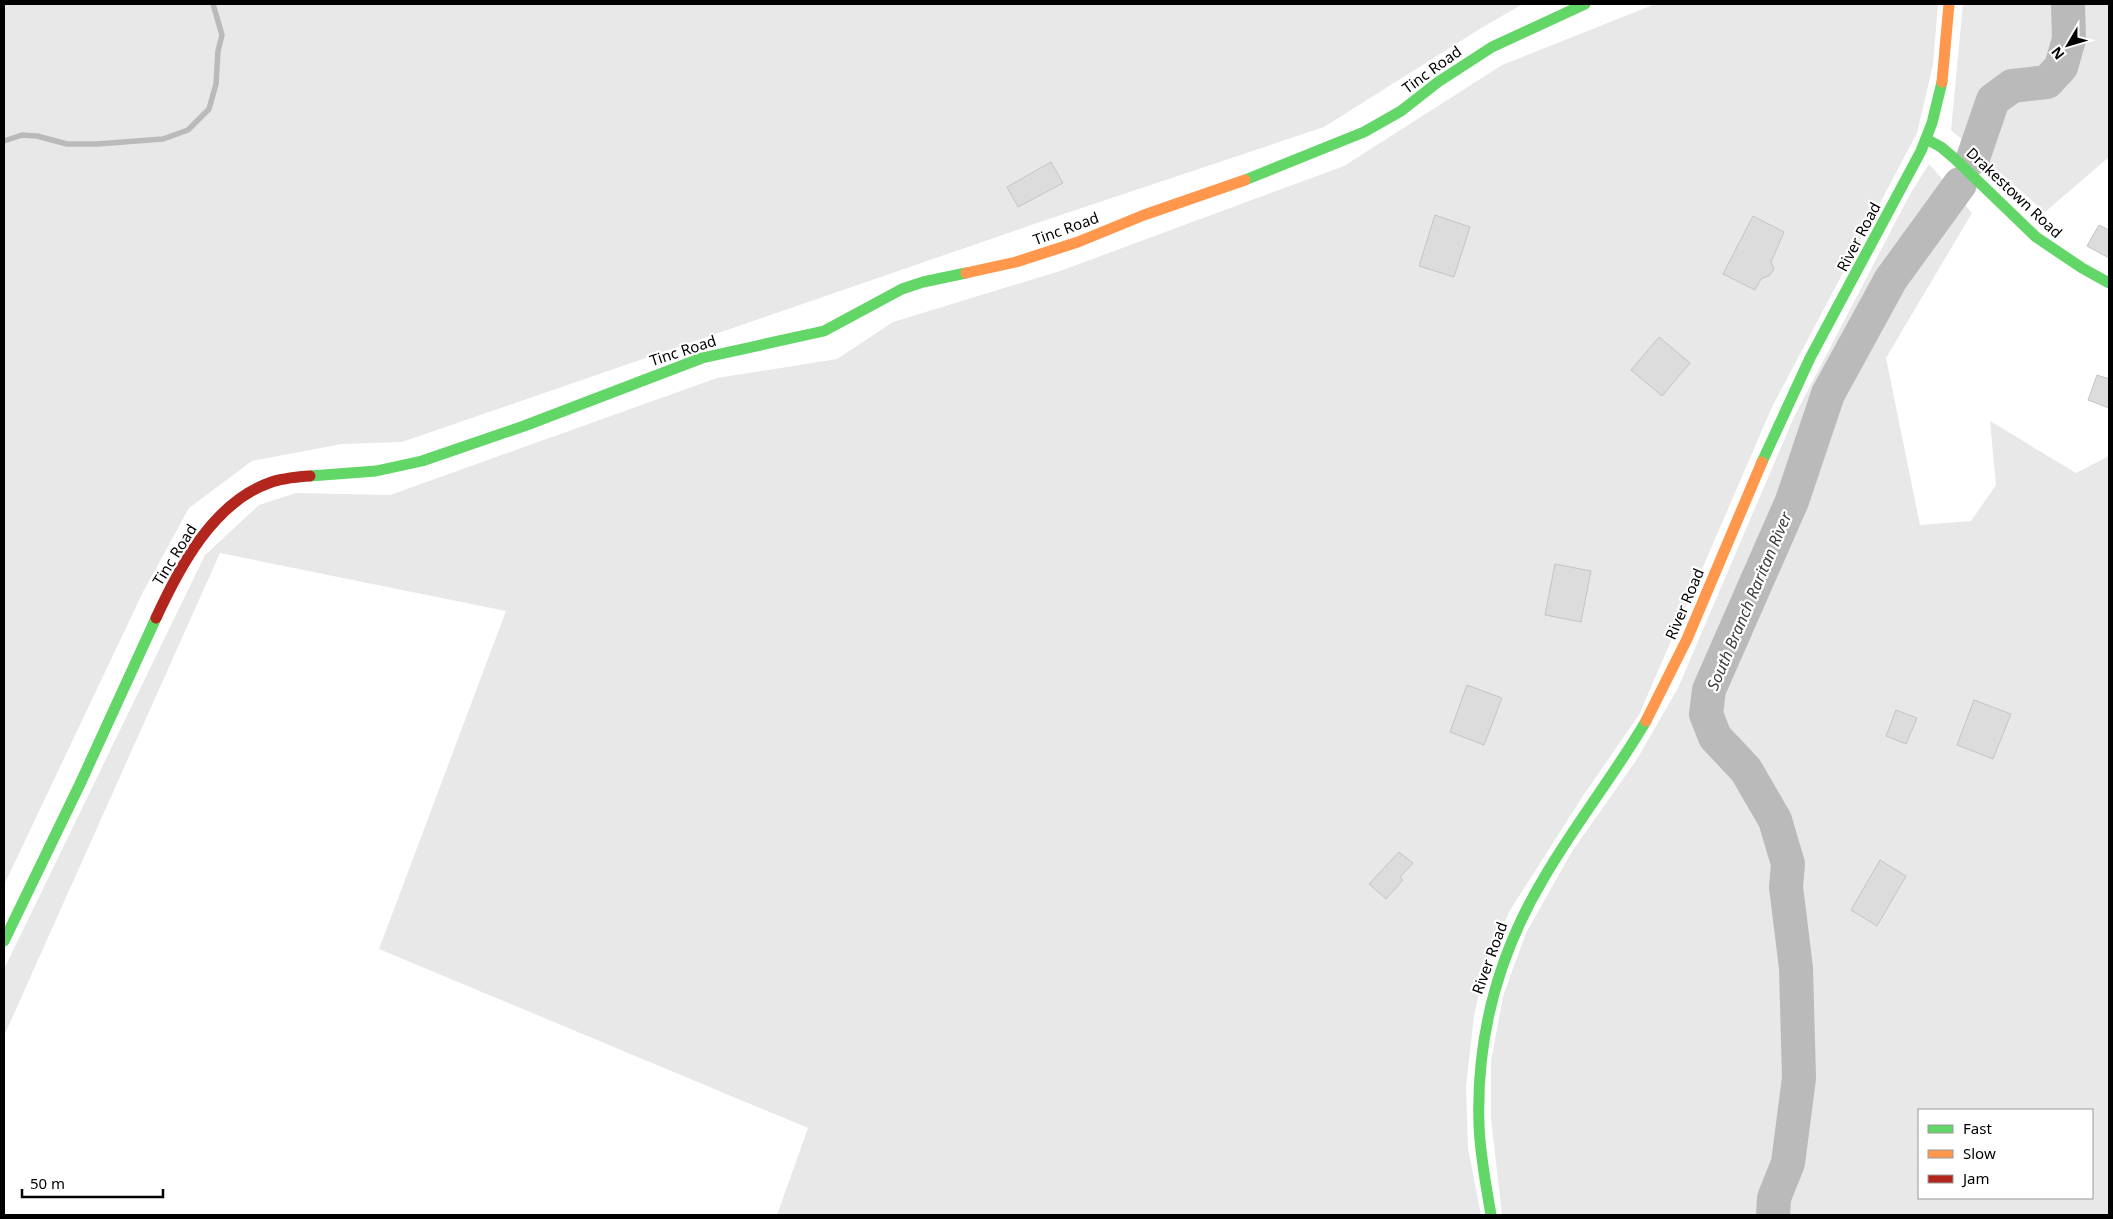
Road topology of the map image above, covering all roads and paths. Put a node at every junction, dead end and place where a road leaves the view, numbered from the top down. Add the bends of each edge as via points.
1 (1585, 4) edge
2 (1949, 4) edge
3 (1926, 139) junction
4 (2109, 283) edge
5 (4, 941) edge
6 (1491, 1215) edge

1 - 5 street, Tinc Road via 1492,47 1401,111 1364,132 1078,242 1016,262 922,282 902,289 824,331 702,358 422,461 376,471 293,477 248,493 204,534 167,594
2 - 3 street, River Road via 1943,71
3 - 4 street, Drakestown Road via 1954,158 2019,222 2056,253
3 - 6 street, River Road via 1788,402 1672,670 1631,746 1544,877 1507,948 1490,999 1480,1060 1479,1136

